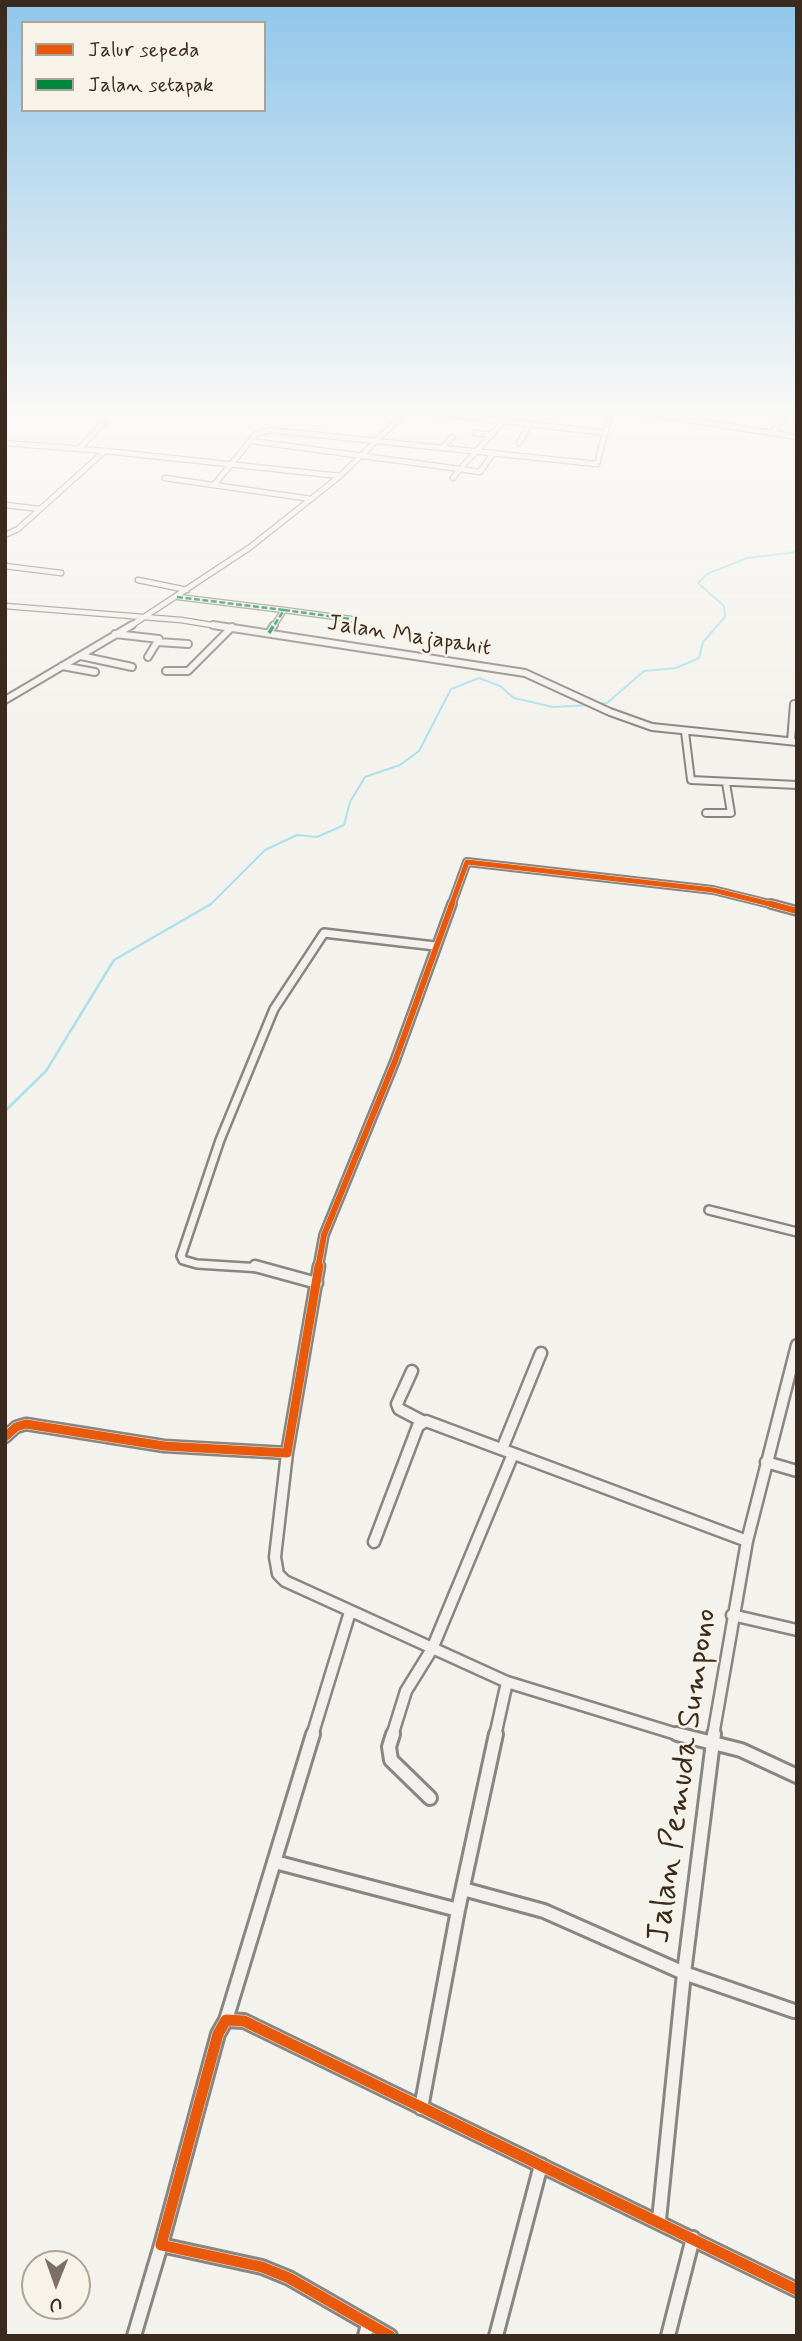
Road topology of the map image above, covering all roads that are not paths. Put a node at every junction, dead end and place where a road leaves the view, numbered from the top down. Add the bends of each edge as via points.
1 (29, 519) edge
2 (285, 519) edge
3 (5, 535) edge
4 (5, 566) edge
5 (61, 573) dead end
6 (138, 580) dead end
7 (187, 590) junction
8 (177, 597) junction
9 (5, 606) edge
10 (284, 610) junction
11 (146, 617) junction
12 (351, 619) dead end
13 (232, 627) junction
14 (269, 633) junction
15 (115, 634) junction
16 (158, 642) junction
17 (188, 645) dead end
18 (80, 656) junction
19 (148, 657) dead end
20 (62, 666) junction
21 (132, 667) dead end
22 (166, 671) dead end
23 (96, 672) dead end
24 (5, 700) edge
25 (794, 704) dead end
26 (685, 732) junction
27 (794, 742) edge
28 (726, 783) junction
29 (797, 785) edge
30 (706, 813) dead end
31 (797, 911) edge
32 (435, 946) junction
33 (709, 1210) dead end
34 (797, 1232) edge
35 (317, 1283) junction
36 (797, 1345) edge
37 (541, 1353) dead end
38 (412, 1371) dead end
39 (424, 1422) junction
40 (5, 1437) edge
41 (507, 1451) junction
42 (287, 1453) junction
43 (766, 1462) junction
44 (797, 1471) edge
45 (747, 1541) junction
46 (374, 1542) dead end
47 (351, 1612) junction
48 (732, 1615) junction
49 (797, 1630) edge
50 (432, 1649) junction
51 (507, 1682) junction
52 (712, 1745) junction
53 (797, 1776) edge
54 (430, 1798) dead end
55 (275, 1862) junction
56 (463, 1889) junction
57 (458, 1910) junction
58 (684, 1973) junction
59 (793, 2011) dead end
60 (226, 2020) junction
61 (421, 2108) junction
62 (541, 2165) junction
63 (659, 2220) junction
64 (693, 2238) junction
65 (161, 2245) junction
66 (797, 2290) edge
67 (367, 2330) edge
68 (134, 2336) edge
69 (390, 2336) edge
70 (496, 2336) edge
71 (668, 2336) edge

1 - 3 street
2 - 7 street
4 - 5 street
6 - 7 street
7 - 8 street
8 - 10 street
8 - 11 street
9 - 11 street, Jalan Majapahit
10 - 12 street
10 - 14 street
11 - 13 street, Jalan Majapahit
11 - 15 street
13 - 14 street, Jalan Majapahit
13 - 22 street via 188,671
14 - 26 street, Jalan Majapahit via 525,673 610,712 652,727
15 - 16 street via 158,638
15 - 18 street
16 - 17 street
16 - 19 street
18 - 20 street
18 - 21 street
20 - 23 street
20 - 24 street
25 - 27 street
26 - 27 street, Jalan Majapahit
26 - 28 street via 688,778
28 - 29 street
28 - 30 street via 731,813
31 - 32 street via 657,882 467,862
32 - 35 street via 395,1061 324,1235
32 - 35 street via 331,932 323,935 274,1009 220,1140 181,1256 186,1262 249,1265
33 - 34 street
35 - 42 street
36 - 43 street, Jalan Pemuda Sumpono
37 - 41 street
38 - 39 street via 397,1404
39 - 41 street
39 - 46 street via 418,1426
40 - 42 street via 16,1427 31,1425 164,1446
41 - 45 street
41 - 50 street
42 - 47 street via 276,1546 278,1574
43 - 44 street
43 - 45 street, Jalan Pemuda Sumpono
45 - 48 street, Jalan Pemuda Sumpono
47 - 50 street
47 - 55 street
48 - 49 street
48 - 52 street, Jalan Pemuda Sumpono
50 - 51 street
50 - 54 street via 406,1692 388,1754 398,1770
51 - 52 street
51 - 56 street
52 - 53 street via 741,1750
52 - 58 street, Jalan Pemuda Sumpono
55 - 57 street
55 - 60 street
56 - 57 street
56 - 58 street via 544,1912
57 - 61 street
58 - 59 street
58 - 63 street, Jalan Pemuda Sumpono
60 - 61 street via 244,2021
60 - 65 street via 218,2034
61 - 62 street
62 - 63 street
62 - 70 street
63 - 64 street
64 - 66 street
64 - 71 street
65 - 67 street via 262,2267 289,2278
65 - 68 street
67 - 69 street

